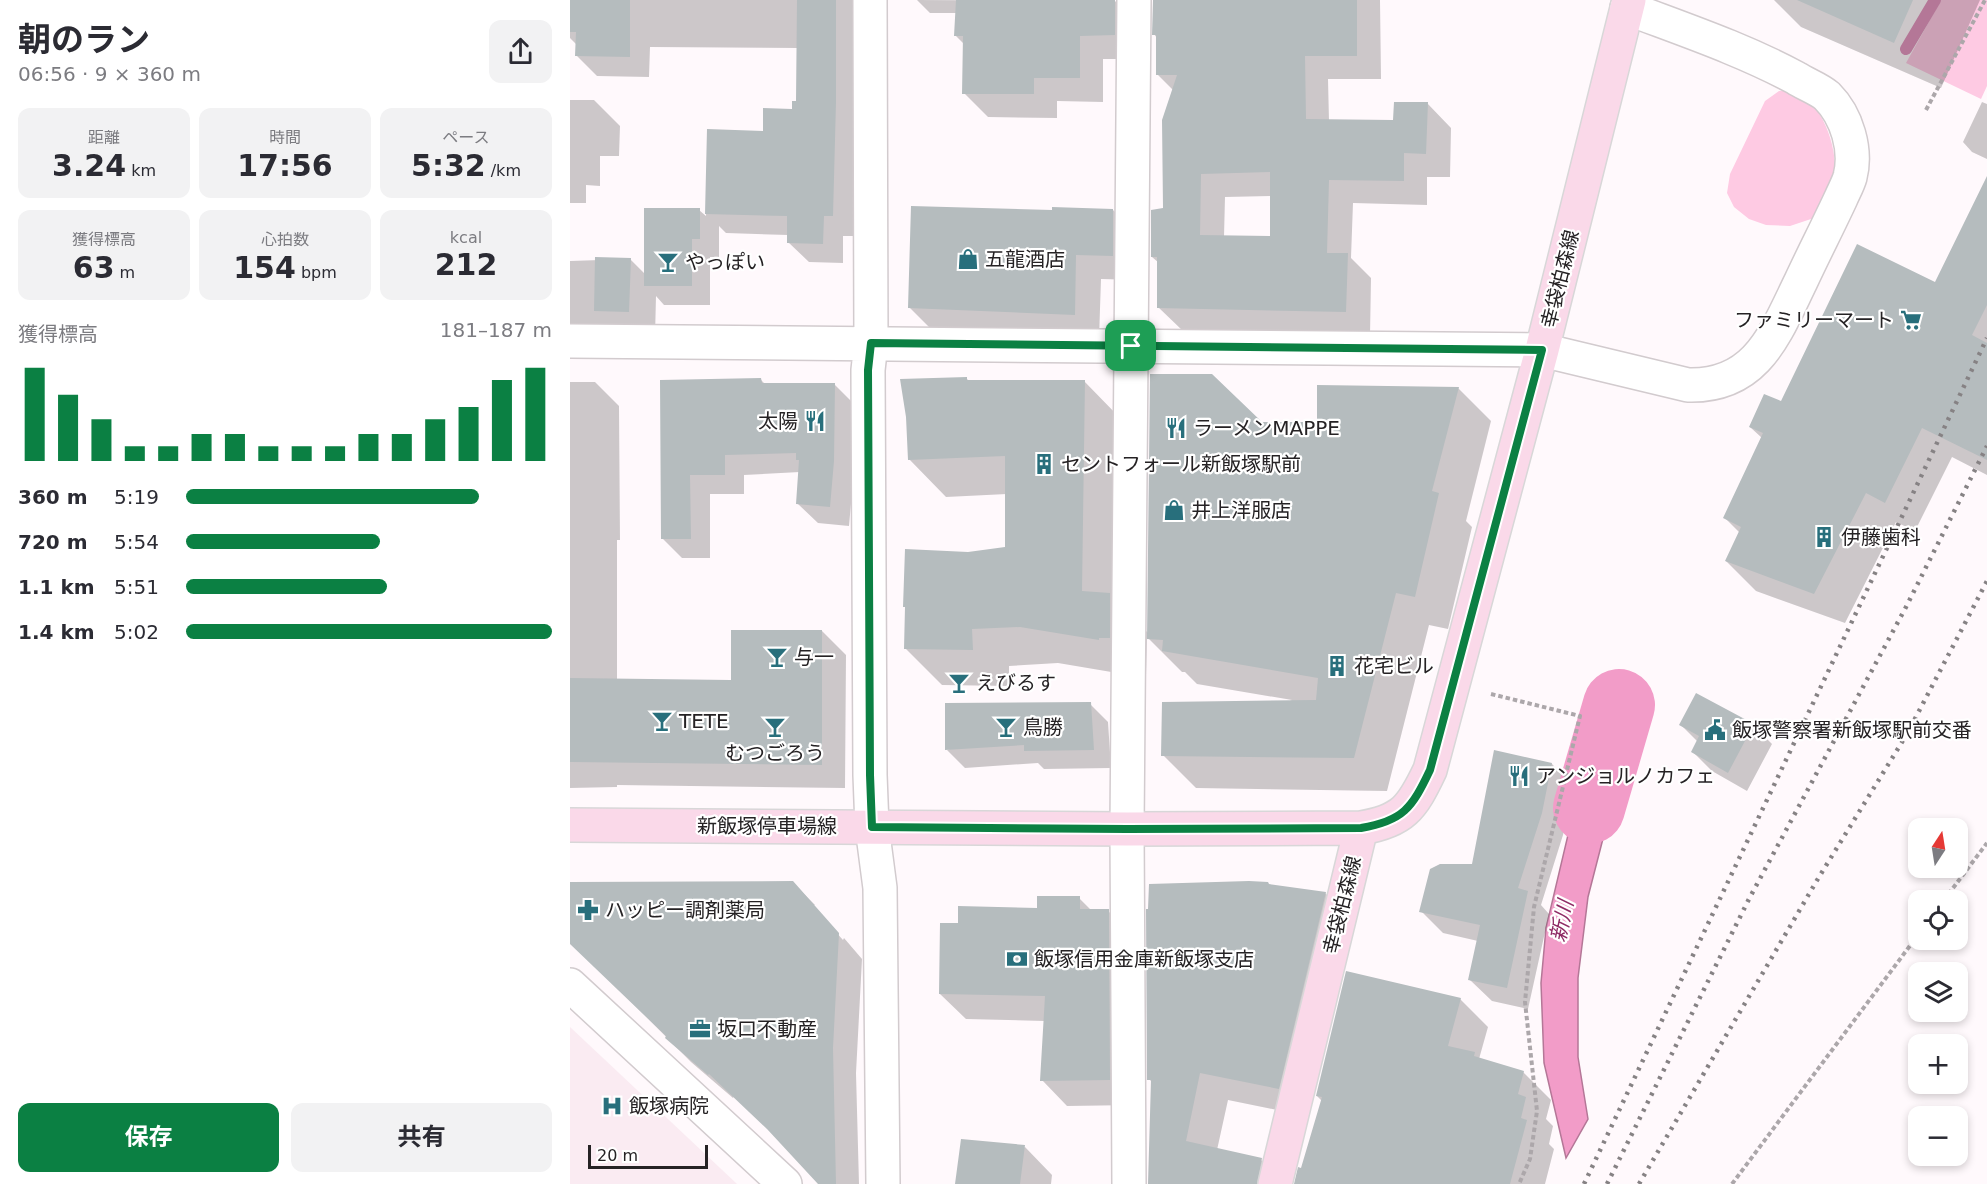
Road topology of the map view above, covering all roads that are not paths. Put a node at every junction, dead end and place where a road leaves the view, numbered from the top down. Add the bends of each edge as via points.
1 (870, 0) edge
2 (1134, 0) edge
3 (1628, 4) edge
4 (570, 341) edge
5 (871, 343) junction
6 (1131, 346) junction
7 (1542, 350) junction
8 (570, 825) edge
9 (872, 827) junction
10 (1361, 828) junction
11 (1127, 829) junction
12 (570, 985) edge
13 (785, 1184) edge
14 (883, 1184) edge
15 (1129, 1184) edge
16 (1275, 1184) edge

1 - 5 street
2 - 6 street
3 - 7 main road, 幸袋柏森線
3 - 7 street via 1737,49 1826,95 1847,130 1852,155 1850,176 1772,341 1753,362 1724,382 1688,385
4 - 5 street
5 - 6 street
5 - 9 street via 868,382
6 - 7 street
6 - 11 street
7 - 10 main road, 幸袋柏森線 via 1430,770 1419,794 1402,814 1384,824
8 - 9 main road, 新飯塚停車場線
9 - 11 main road, 新飯塚停車場線
9 - 14 street via 880,888
10 - 11 main road, 新飯塚停車場線
10 - 16 main road, 幸袋柏森線
11 - 15 street
12 - 13 street

